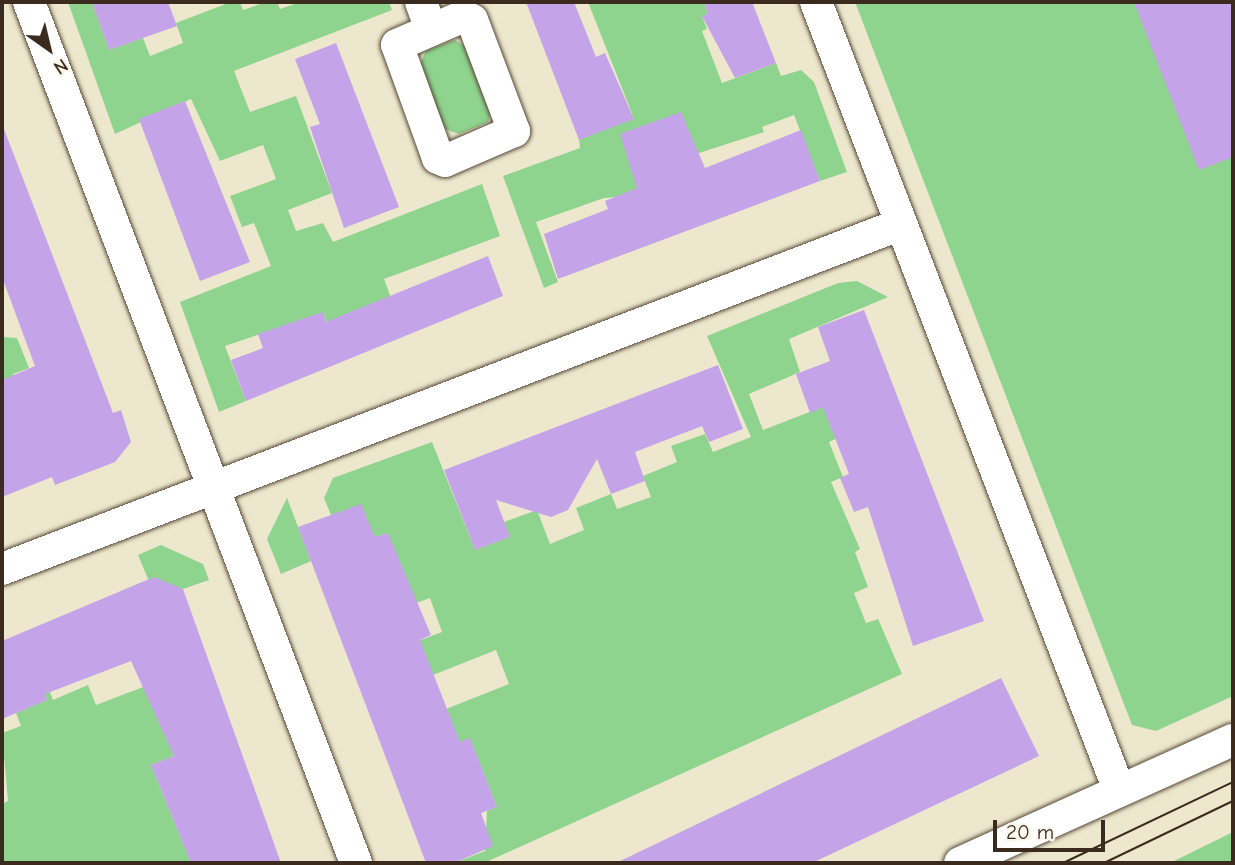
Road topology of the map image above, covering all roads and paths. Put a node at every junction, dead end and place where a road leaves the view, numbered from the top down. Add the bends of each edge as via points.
1 (29, 2) edge
2 (816, 2) edge
3 (426, 16) edge
4 (901, 224) junction
5 (213, 489) junction
6 (2, 569) edge
7 (1233, 740) edge
8 (1119, 790) junction
9 (356, 863) edge
10 (960, 863) edge

1 - 5 street
2 - 4 street
3 - 3 street via 397,49 439,158 512,135 471,18
4 - 5 street
4 - 8 street
5 - 6 street
5 - 9 street
7 - 8 street
8 - 10 street

